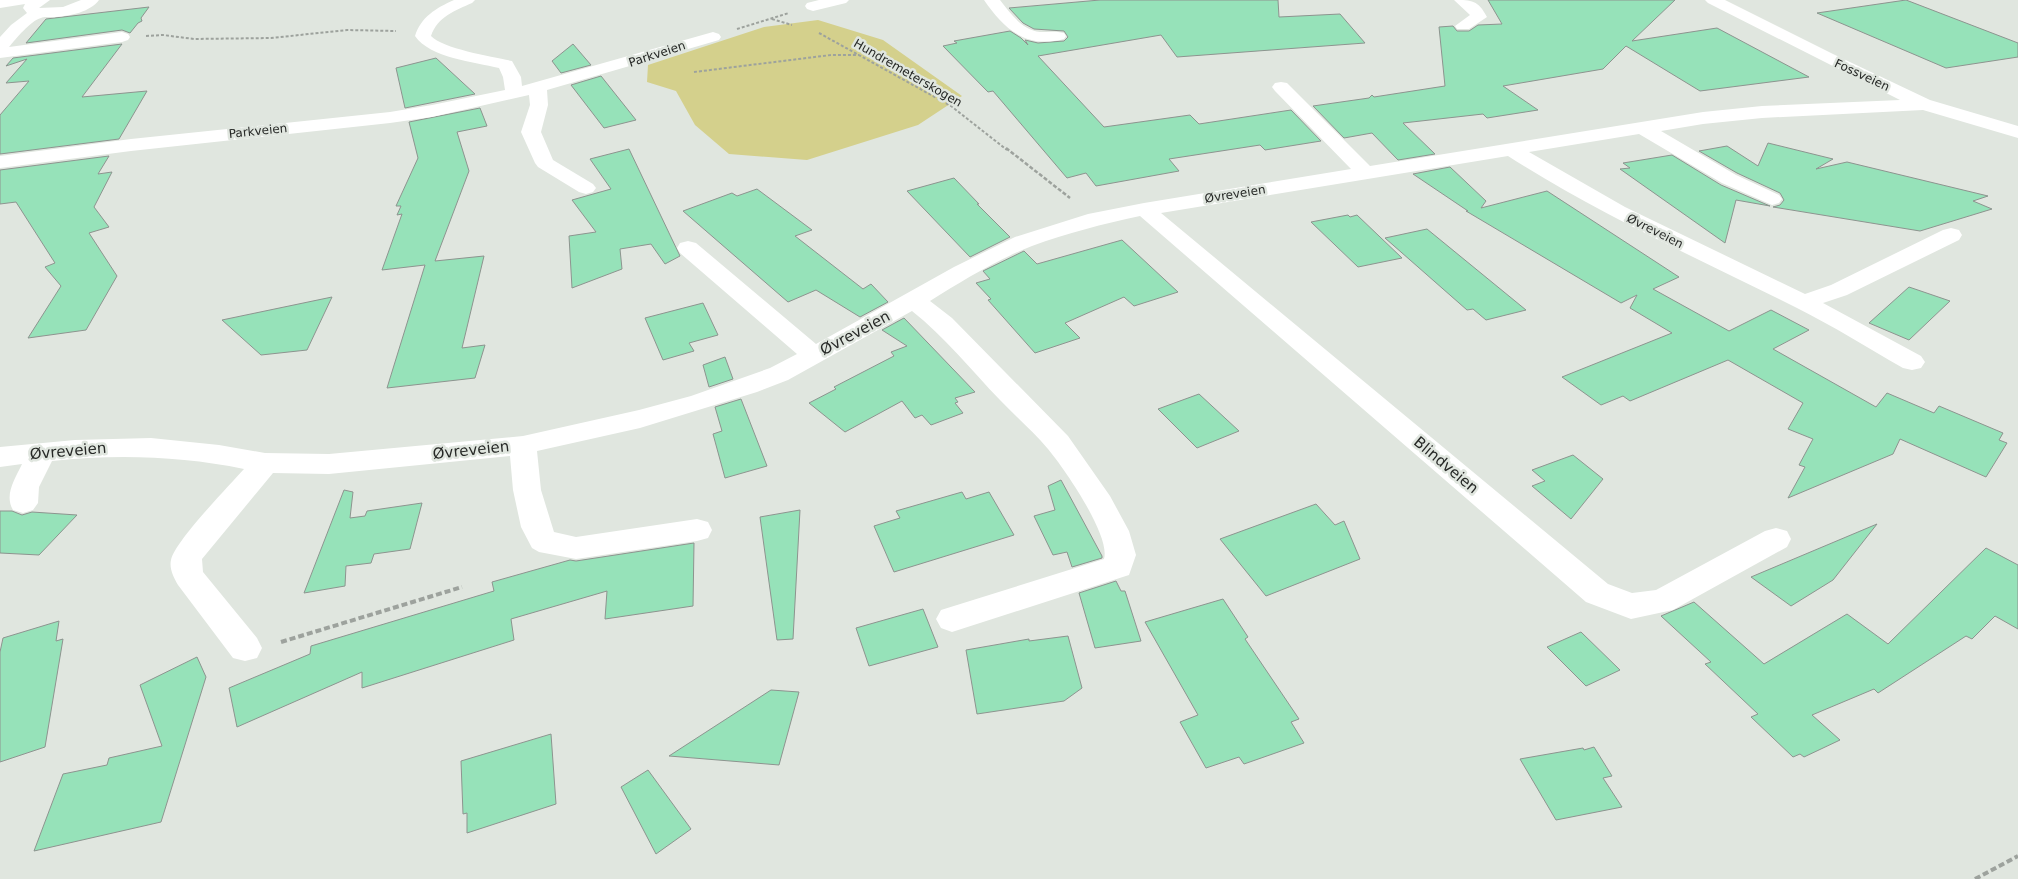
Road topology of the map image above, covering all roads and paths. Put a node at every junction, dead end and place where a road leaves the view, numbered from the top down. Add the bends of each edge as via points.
1 (21, 0) edge
2 (91, 0) edge
3 (467, 0) edge
4 (841, 0) edge
5 (992, 0) edge
6 (1462, 0) edge
7 (1712, 0) edge
8 (0, 1) edge
9 (40, 6) edge
10 (813, 6) joint
11 (772, 19) junction
12 (1463, 26) dead end
13 (800, 27) dead end
14 (424, 29) junction
15 (818, 33) dead end
16 (713, 36) joint
17 (1058, 36) dead end
18 (122, 37) joint
19 (0, 47) edge
20 (0, 53) edge
21 (860, 55) junction
22 (687, 73) dead end
23 (1281, 87) dead end
24 (538, 88) junction
25 (514, 93) junction
26 (1924, 104) junction
27 (1641, 127) junction
28 (2018, 132) edge
29 (1511, 149) junction
30 (0, 162) edge
31 (1366, 173) junction
32 (586, 188) dead end
33 (1772, 199) dead end
34 (1144, 208) junction
35 (1096, 219) junction
36 (1951, 235) dead end
37 (688, 248) dead end
38 (914, 300) junction
39 (1803, 302) junction
40 (814, 354) junction
41 (1912, 362) dead end
42 (523, 444) junction
43 (42, 452) junction
44 (0, 457) edge
45 (265, 463) junction
46 (23, 503) dead end
47 (697, 530) dead end
48 (1776, 539) dead end
49 (462, 588) dead end
50 (952, 619) dead end
51 (245, 648) joint
52 (2018, 856) edge
53 (1974, 879) edge

1 - 8 street
2 - 9 street via 66,11
3 - 14 street via 448,9
4 - 10 street
5 - 17 street via 1022,33 1045,38
6 - 12 street via 1479,17
7 - 26 street, Fossveien
9 - 19 street
10 - 11 path
11 - 13 path
11 - 16 path
14 - 18 path via 347,30 284,38 194,39 163,34
14 - 25 street via 423,36 428,42 449,51 506,65
15 - 21 path, Hundremeterskogen
16 - 24 street, Parkveien
18 - 20 street
21 - 22 path
21 - 35 path, Hundremeterskogen via 952,106
23 - 31 street
24 - 25 street, Parkveien
24 - 32 street via 539,105 531,132 545,163
25 - 30 street, Parkveien via 432,111 369,120
26 - 27 street, Øvreveien via 1762,112
26 - 28 street, Fossveien
27 - 29 street, Øvreveien
27 - 33 street via 1729,179
29 - 31 street, Øvreveien
29 - 39 street, Øvreveien via 1612,209
31 - 34 street, Øvreveien
34 - 35 street, Øvreveien
34 - 48 street, Blindveien via 1598,593 1631,606 1662,601
35 - 38 street, Øvreveien via 1022,242
36 - 39 street via 1839,290
37 - 40 street
38 - 40 street, Øvreveien
38 - 50 street via 943,323 1058,443 1100,503 1121,555 1118,568
39 - 41 street, Øvreveien
40 - 42 street, Øvreveien via 779,374 700,402
42 - 45 street, Øvreveien via 330,464
42 - 47 street via 527,490 536,527 543,540 550,544 576,548
43 - 44 street, Øvreveien
43 - 45 street, Øvreveien via 151,447 219,454
43 - 46 street via 25,487
45 - 51 street via 192,549 184,564 189,577
49 - 51 path via 293,639
52 - 53 path

